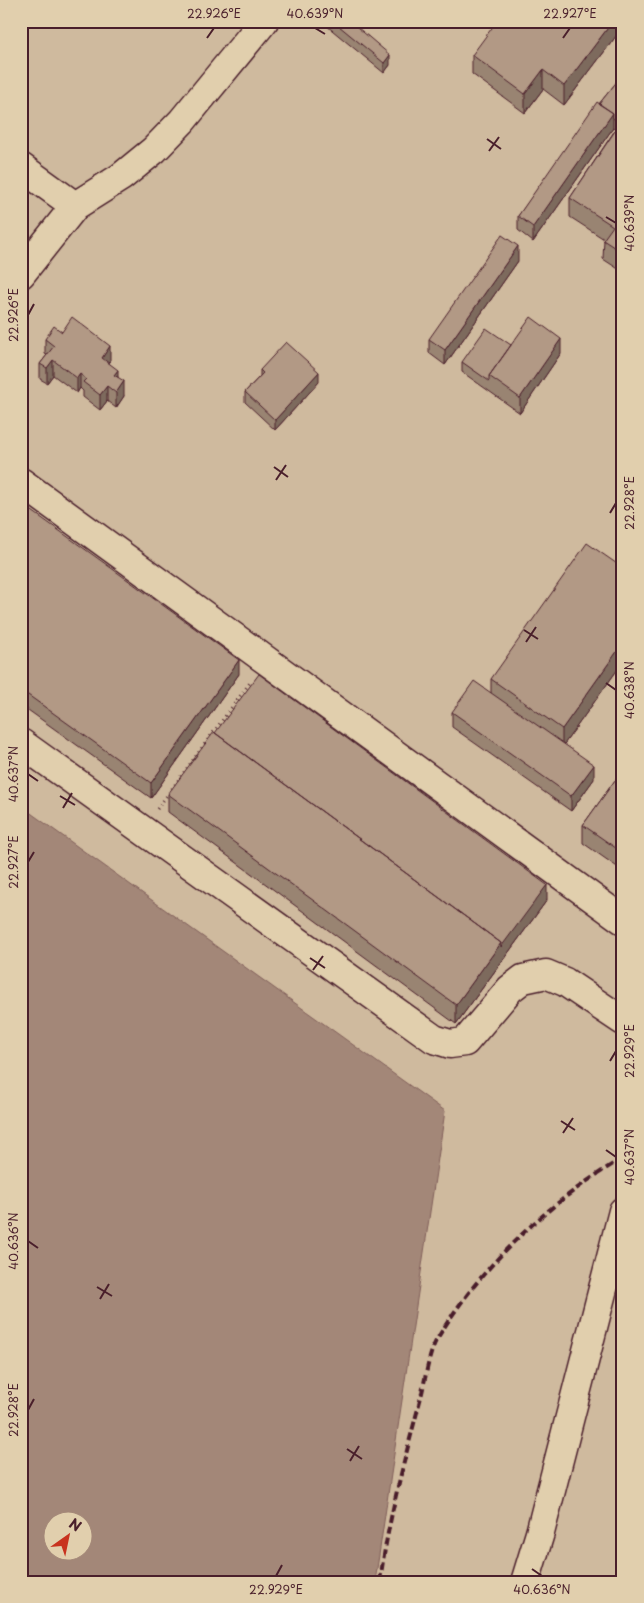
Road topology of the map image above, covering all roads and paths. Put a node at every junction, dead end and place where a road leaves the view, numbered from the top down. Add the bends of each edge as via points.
1 (264, 21) edge
2 (21, 167) edge
3 (75, 206) junction
4 (21, 274) edge
5 (21, 482) edge
6 (266, 660) junction
7 (21, 743) edge
8 (142, 830) junction
9 (623, 920) edge
10 (623, 1021) edge
11 (623, 1211) edge
12 (525, 1582) edge

1 - 3 lane via 154,150 121,177
2 - 3 lane
3 - 4 lane
5 - 6 lane
6 - 8 path
6 - 9 lane
7 - 8 lane
8 - 10 lane via 434,1039 450,1044 465,1042 510,989 523,979 546,974 564,982
11 - 12 lane

